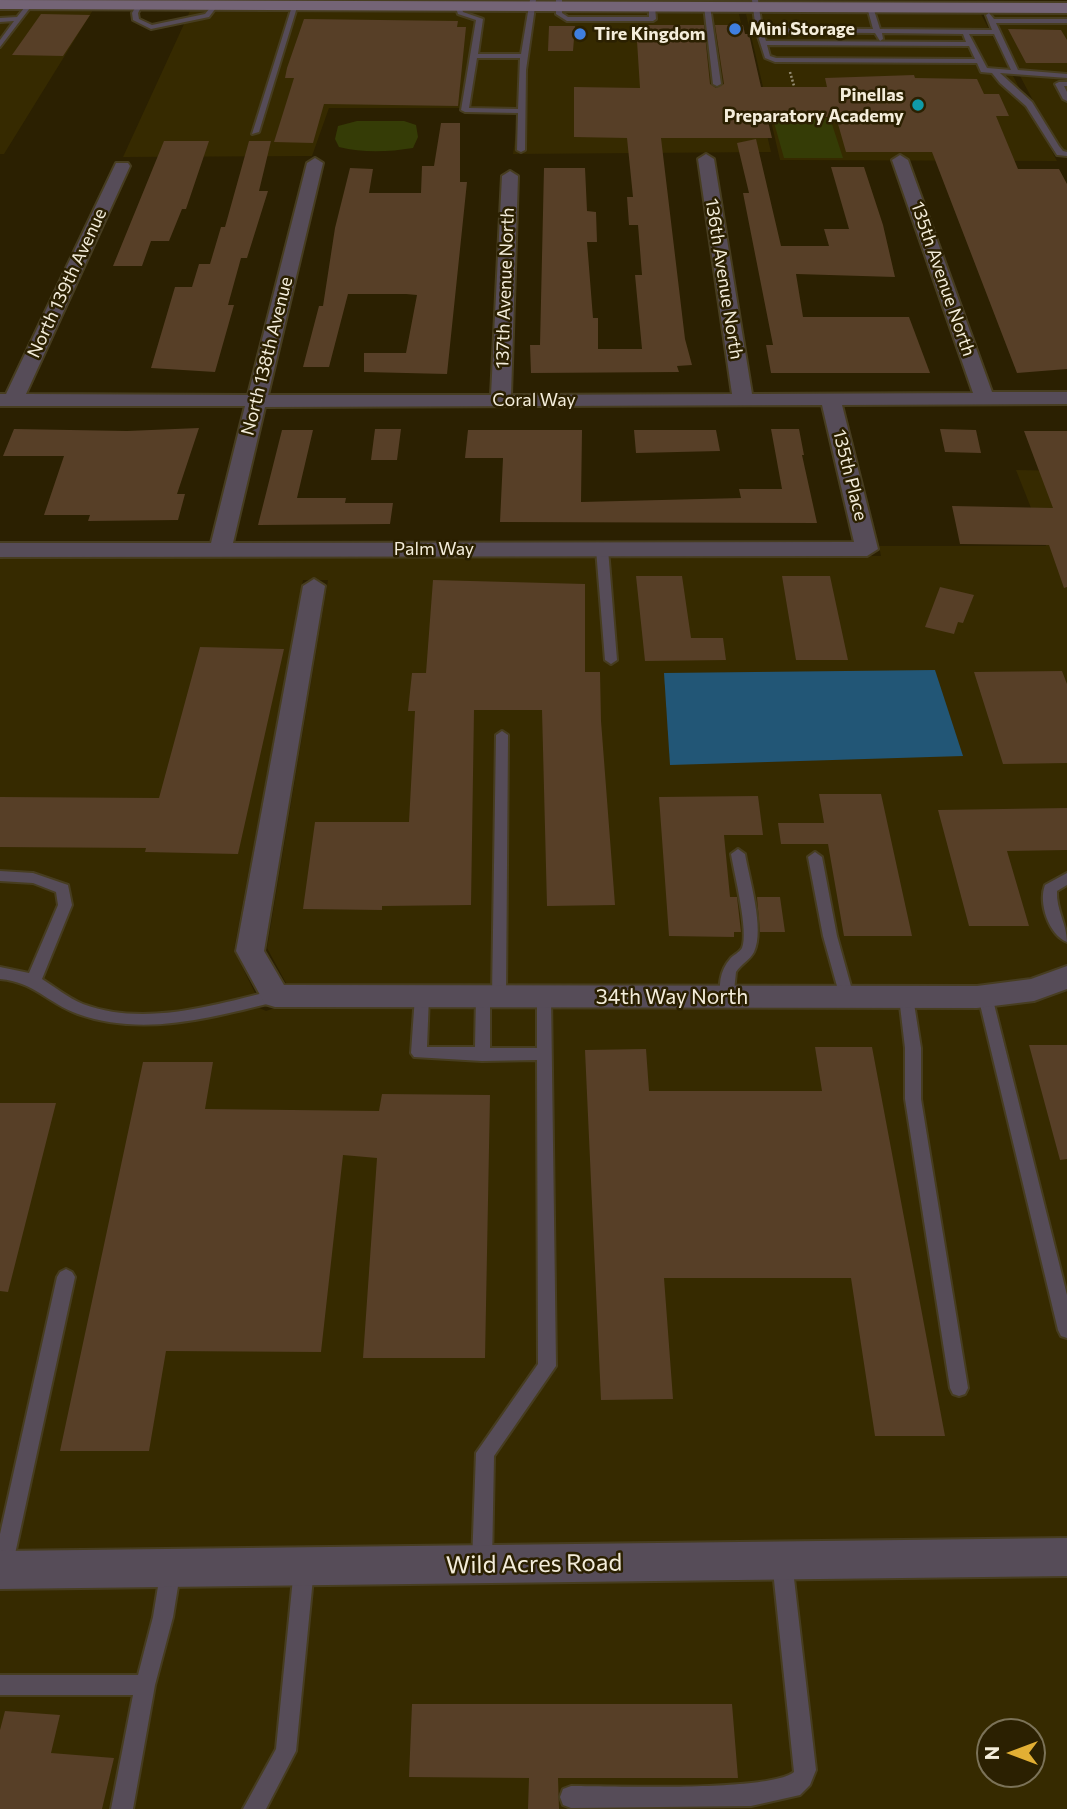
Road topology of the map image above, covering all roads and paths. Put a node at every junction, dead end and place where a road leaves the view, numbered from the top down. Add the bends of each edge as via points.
1 (84, 2) edge
2 (533, 3) edge
3 (559, 3) edge
4 (755, 3) edge
5 (0, 4) edge
6 (295, 4) junction
7 (458, 5) junction
8 (707, 6) junction
9 (870, 7) junction
10 (1067, 8) edge
11 (25, 11) junction
12 (988, 14) junction
13 (0, 20) edge
14 (1067, 21) edge
15 (759, 30) junction
16 (877, 31) junction
17 (965, 32) junction
18 (996, 32) junction
19 (1001, 42) junction
20 (763, 43) junction
21 (882, 44) junction
22 (972, 44) junction
23 (0, 45) edge
24 (474, 56) junction
25 (525, 56) junction
26 (888, 61) junction
27 (980, 61) junction
28 (1014, 68) junction
29 (994, 70) junction
30 (1052, 76) junction
31 (1067, 76) edge
32 (717, 84) dead end
33 (1063, 84) edge
34 (1067, 99) edge
35 (522, 111) junction
36 (255, 132) dead end
37 (522, 150) dead end
38 (1067, 154) edge
39 (706, 159) dead end
40 (900, 160) dead end
41 (315, 163) dead end
42 (122, 166) dead end
43 (510, 176) dead end
44 (1067, 398) edge
45 (743, 399) junction
46 (985, 399) junction
47 (6, 400) edge
48 (501, 400) junction
49 (831, 400) junction
50 (257, 401) junction
51 (602, 549) junction
52 (867, 549) joint
53 (0, 550) edge
54 (220, 550) junction
55 (314, 586) dead end
56 (611, 660) dead end
57 (502, 735) dead end
58 (738, 854) dead end
59 (814, 857) dead end
60 (0, 876) edge
61 (1067, 878) edge
62 (1067, 937) edge
63 (0, 973) edge
64 (1067, 978) edge
65 (34, 979) junction
66 (275, 996) junction
67 (422, 996) junction
68 (491, 996) junction
69 (544, 996) junction
70 (985, 996) junction
71 (728, 997) junction
72 (847, 997) junction
73 (906, 997) junction
74 (545, 1054) junction
75 (482, 1055) junction
76 (66, 1277) dead end
77 (1067, 1330) edge
78 (959, 1388) dead end
79 (1067, 1557) edge
80 (782, 1561) junction
81 (482, 1564) junction
82 (304, 1566) junction
83 (171, 1568) junction
84 (1, 1570) edge
85 (0, 1685) edge
86 (145, 1685) junction
87 (571, 1797) dead end
88 (122, 1809) edge
89 (254, 1809) edge

1 - 6 main road
1 - 11 main road
2 - 3 main road
2 - 7 main road
2 - 25 lane
3 - 8 main road
4 - 8 main road
4 - 9 main road
4 - 15 lane
5 - 11 main road
6 - 7 main road
6 - 36 lane
7 - 24 lane via 460,13 480,19
8 - 32 lane
9 - 12 main road
9 - 16 lane
10 - 12 main road
11 - 13 lane
11 - 23 lane
12 - 14 lane
12 - 18 lane
15 - 16 lane
15 - 20 lane
16 - 17 lane
16 - 21 lane
17 - 18 lane
17 - 22 lane
18 - 19 lane
19 - 28 lane
19 - 28 lane via 1018,56 1021,63
20 - 21 lane
20 - 26 lane via 767,57 775,60
21 - 22 lane
21 - 26 lane
22 - 27 lane
24 - 25 lane
24 - 35 lane via 465,110
25 - 35 lane
26 - 27 lane
27 - 29 lane via 984,69
28 - 29 lane
28 - 30 lane
29 - 38 lane via 1003,86 1028,103 1060,153
30 - 31 lane
30 - 33 lane
33 - 34 lane
35 - 37 lane
39 - 45 street, 136th Avenue North
40 - 46 street, 135th Avenue North
41 - 50 street, North 138th Avenue
42 - 47 street, North 139th Avenue
43 - 48 street, 137th Avenue North
44 - 46 street, Coral Way
45 - 48 street, Coral Way
45 - 49 street, Coral Way
46 - 49 street, Coral Way
47 - 50 street, Coral Way
48 - 50 street, Coral Way
49 - 52 street, 135th Place
50 - 54 street, North 138th Avenue
51 - 52 street, Palm Way
51 - 54 street, Palm Way
51 - 56 lane
53 - 54 street, Palm Way
55 - 66 street via 250,951
57 - 68 lane
58 - 71 lane via 750,943 742,958 730,965
59 - 72 lane
60 - 65 lane via 47,879 63,889 65,905
61 - 62 lane via 1050,889 1049,902
63 - 65 lane via 23,973
64 - 70 street, 34th Way North via 1034,990
65 - 66 lane via 61,1001 96,1014 165,1020
66 - 67 street, 34th Way North
67 - 68 street, 34th Way North
67 - 75 lane via 419,1053
68 - 69 street, 34th Way North
68 - 75 lane
69 - 71 street, 34th Way North
69 - 74 lane
70 - 73 street, 34th Way North
70 - 77 lane
71 - 72 street, 34th Way North
72 - 73 street, 34th Way North
73 - 78 lane via 914,1048 913,1100
74 - 75 lane
74 - 81 lane via 547,1366 485,1453
76 - 84 lane
79 - 80 street, Wild Acres Road
80 - 81 street, Wild Acres Road
80 - 87 lane via 803,1777 792,1787 751,1795
81 - 82 street, Wild Acres Road
82 - 83 street, Wild Acres Road
82 - 89 lane via 286,1751
83 - 84 street, Wild Acres Road
83 - 86 lane
85 - 86 lane
86 - 88 lane

